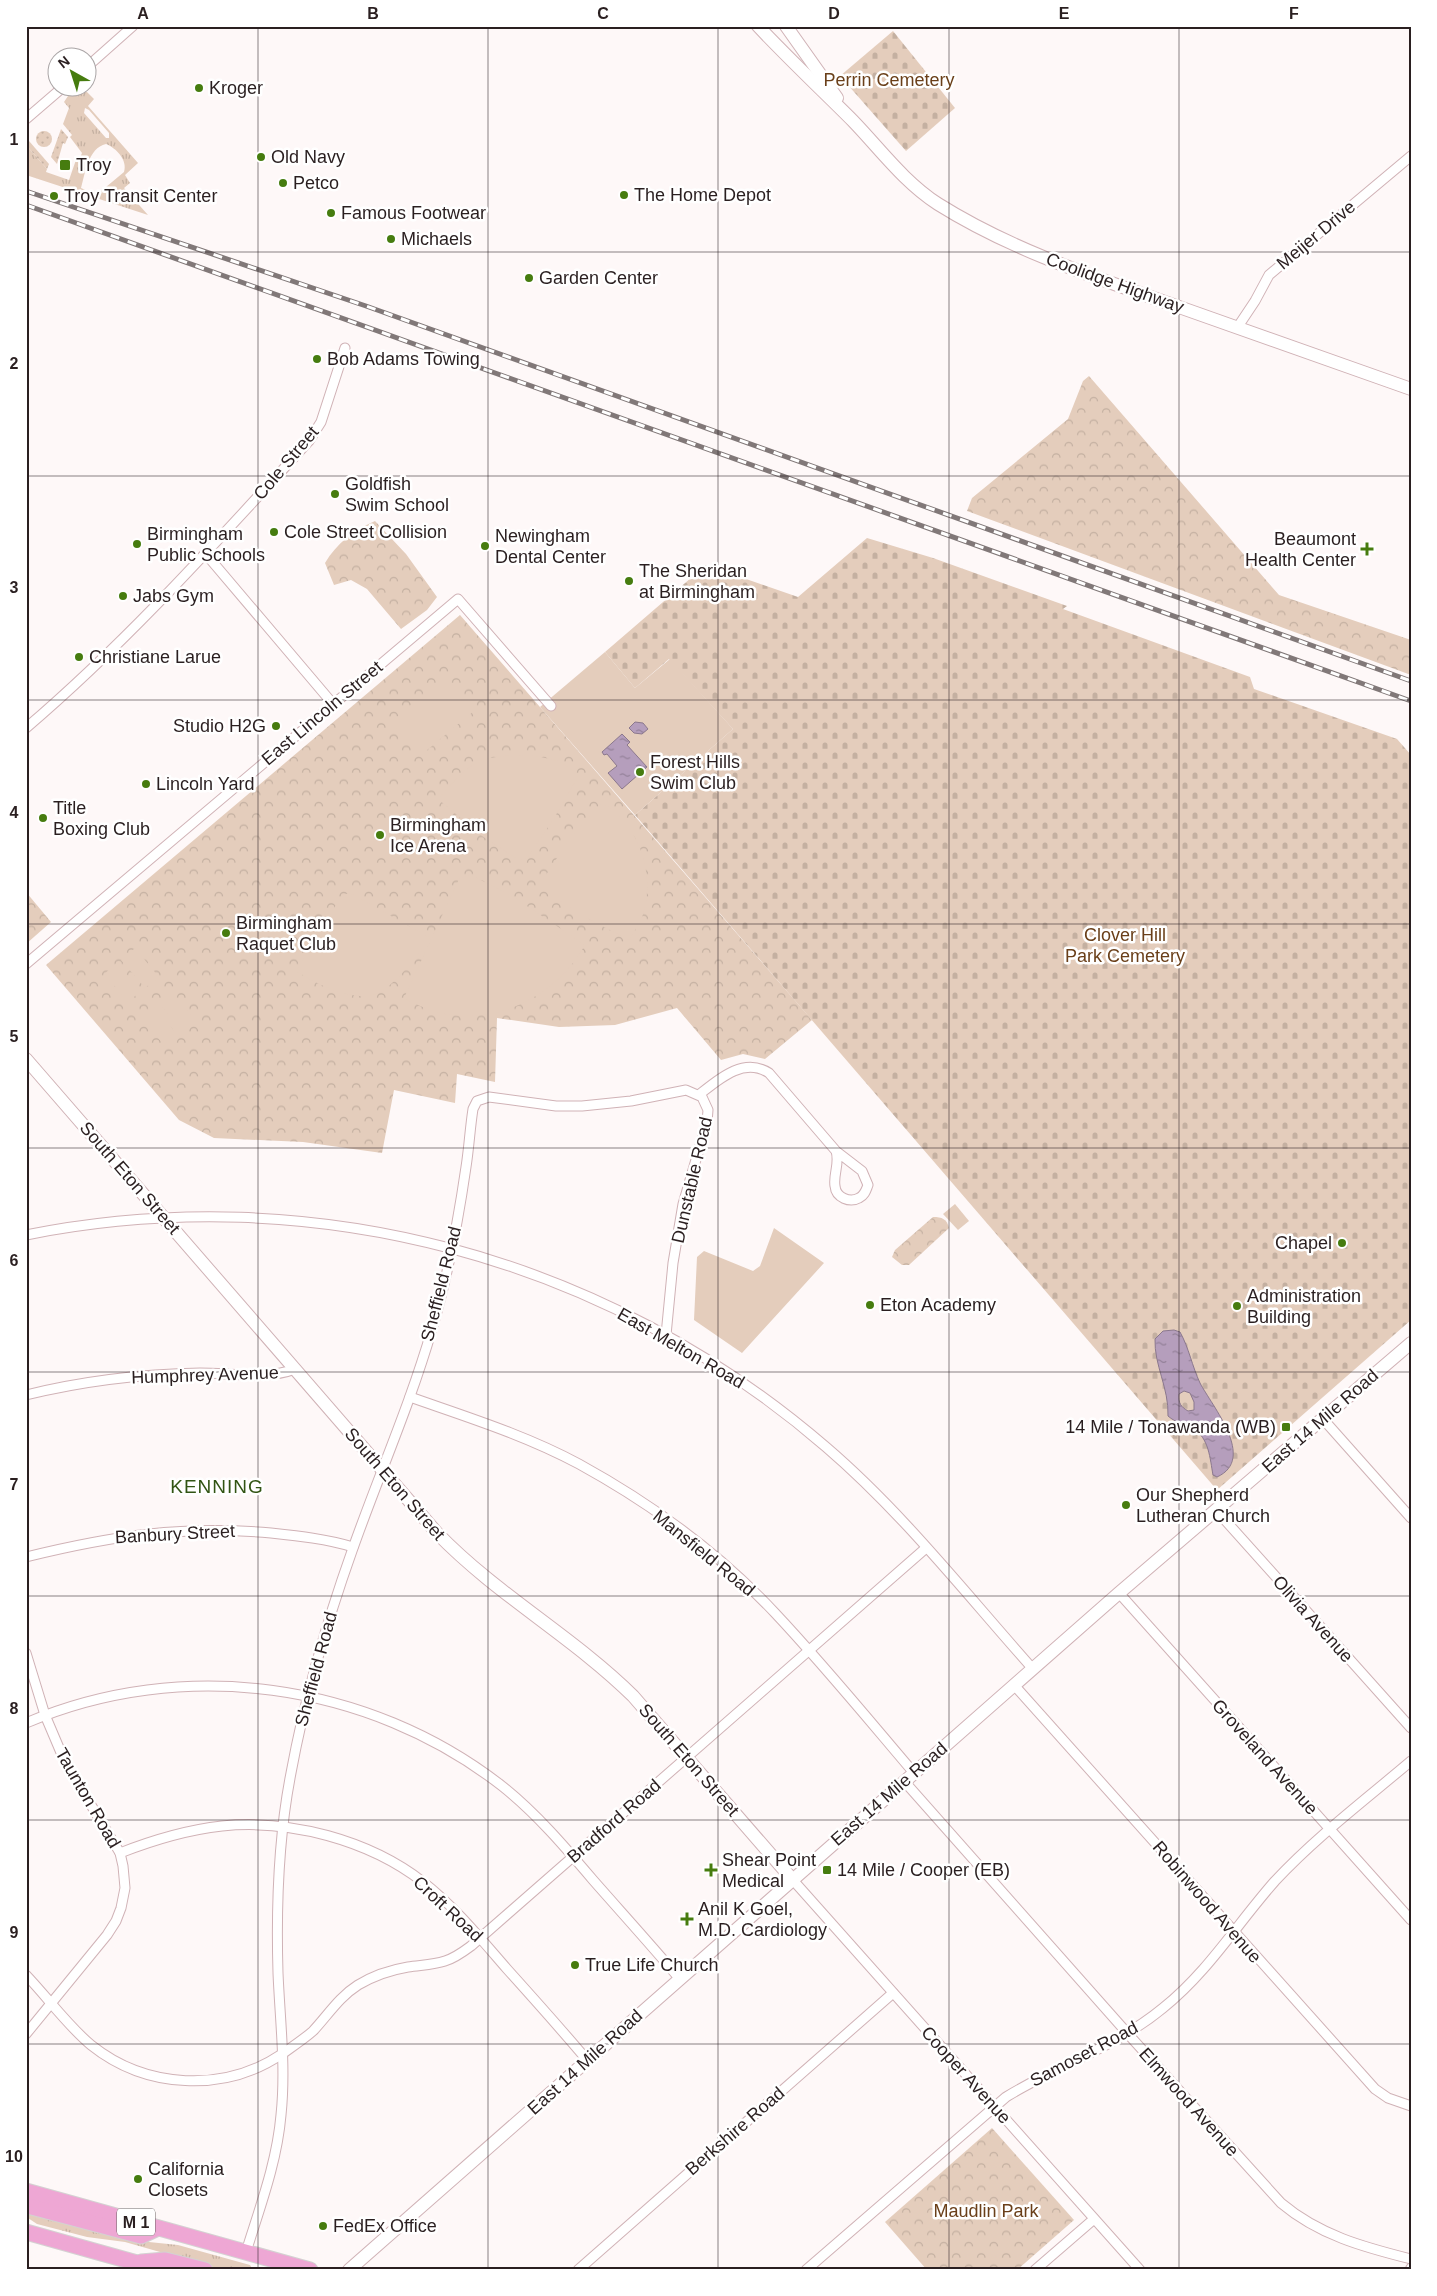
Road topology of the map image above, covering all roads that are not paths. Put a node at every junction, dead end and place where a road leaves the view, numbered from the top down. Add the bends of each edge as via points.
1 (133, 26) edge
2 (758, 26) edge
3 (786, 26) edge
4 (98, 57) edge
5 (50, 98) edge
6 (26, 119) edge
7 (853, 121) junction
8 (1411, 156) edge
9 (1237, 328) junction
10 (345, 348) dead end
11 (1411, 388) edge
12 (205, 553) junction
13 (333, 704) junction
14 (551, 706) dead end
15 (26, 728) edge
16 (26, 964) edge
17 (26, 1059) edge
18 (696, 1093) junction
19 (836, 1151) junction
20 (165, 1218) junction
21 (26, 1236) edge
22 (452, 1248) junction
23 (666, 1335) junction
24 (1411, 1343) edge
25 (295, 1369) junction
26 (26, 1395) edge
27 (410, 1397) junction
28 (1323, 1419) junction
29 (383, 1471) junction
30 (1216, 1510) junction
31 (1411, 1518) edge
32 (353, 1547) junction
33 (926, 1548) junction
34 (26, 1556) edge
35 (1119, 1593) junction
36 (809, 1651) junction
37 (26, 1653) edge
38 (1033, 1669) junction
39 (1014, 1685) junction
40 (307, 1696) junction
41 (45, 1715) junction
42 (26, 1723) edge
43 (1411, 1728) edge
44 (686, 1758) junction
45 (1411, 1761) edge
46 (914, 1773) junction
47 (904, 1781) junction
48 (283, 1827) junction
49 (1330, 1830) junction
50 (120, 1853) junction
51 (573, 1856) junction
52 (792, 1879) junction
53 (1411, 1920) edge
54 (1234, 1933) junction
55 (481, 1938) junction
56 (26, 1975) edge
57 (680, 1978) junction
58 (893, 1993) junction
59 (52, 2003) junction
60 (26, 2034) edge
61 (1128, 2034) junction
62 (283, 2054) junction
63 (587, 2060) junction
64 (994, 2106) junction
65 (1411, 2106) edge
66 (26, 2191) edge
67 (26, 2207) edge
68 (1094, 2219) junction
69 (158, 2228) junction
70 (27, 2232) edge
71 (246, 2252) junction
72 (1411, 2259) edge
73 (135, 2266) edge
74 (154, 2270) edge
75 (206, 2270) edge
76 (259, 2270) edge
77 (310, 2270) edge
78 (349, 2270) edge
79 (578, 2270) edge
80 (806, 2270) edge
81 (1035, 2270) edge
82 (1140, 2270) edge

1 - 4 street
2 - 7 main road, Coolidge Highway
3 - 7 main road, Coolidge Highway
5 - 6 street
7 - 9 main road, Coolidge Highway via 905,177 936,203 972,223 1024,250
8 - 9 street, Meijer Drive via 1269,275
9 - 11 main road, Coolidge Highway
10 - 12 street, Cole Street via 315,434
12 - 13 street
12 - 15 street, Cole Street via 92,670
13 - 14 street, East Lincoln Street via 458,599
13 - 16 street, East Lincoln Street
17 - 20 main road, South Eton Street
18 - 19 street via 739,1068 758,1067 775,1078
18 - 22 street, Sheffield Road via 686,1090 631,1101 582,1106 489,1097 477,1101 472,1109
18 - 23 street, Dunstable Road via 708,1110 707,1122 683,1204
19 - 19 street via 839,1160 836,1190 844,1199 858,1199 868,1185 866,1176
20 - 21 street, East Melton Road via 94,1224
20 - 22 street, East Melton Road via 237,1216 316,1222
20 - 25 main road, South Eton Street
22 - 23 street, East Melton Road via 551,1280
22 - 27 street, Sheffield Road via 432,1330
23 - 33 street, East Melton Road via 745,1384 806,1431 870,1488
24 - 28 main road, East 14 Mile Road
25 - 26 street, Humphrey Avenue via 273,1375 201,1373 140,1376
25 - 29 main road, South Eton Street
27 - 29 street, Sheffield Road
27 - 36 street, Mansfield Road via 536,1444 616,1486 724,1564
28 - 30 main road, East 14 Mile Road
28 - 31 street
29 - 32 street, Sheffield Road
29 - 44 main road, South Eton Street via 467,1564 612,1675
30 - 35 main road, East 14 Mile Road
30 - 43 street, Olivia Avenue
32 - 34 street, Banbury Street via 244,1530 182,1530 102,1539
32 - 40 street, Sheffield Road
33 - 36 street, Bradford Road
33 - 38 street, East Melton Road
35 - 38 main road, East 14 Mile Road
35 - 49 street, Groveland Avenue
36 - 44 street, Bradford Road
36 - 46 street, Mansfield Road
37 - 41 street, Taunton Road
38 - 39 main road, East 14 Mile Road
39 - 46 main road, East 14 Mile Road
39 - 54 street, Robinwood Avenue
40 - 41 street via 234,1686 168,1688 102,1699
40 - 48 street, Sheffield Road
40 - 51 street via 384,1719 444,1748 502,1787
41 - 42 street
41 - 50 street, Taunton Road via 73,1776
44 - 51 street, Bradford Road
44 - 52 main road, South Eton Street
45 - 49 street, Samoset Road
46 - 47 main road, East 14 Mile Road
47 - 52 main road, East 14 Mile Road
47 - 61 street, Elmwood Avenue
48 - 50 street, Croft Road via 236,1825 190,1831 159,1838
48 - 55 street, Croft Road via 347,1842 396,1865 442,1898
48 - 62 street, Sheffield Road via 277,1932
49 - 53 street, Groveland Avenue
49 - 54 street, Samoset Road via 1275,1882
50 - 59 street, Taunton Road via 125,1888 116,1921
51 - 55 street, Bradford Road
51 - 57 street
52 - 57 main road, East 14 Mile Road
52 - 58 street, Cooper Avenue
54 - 61 street, Samoset Road via 1192,1983
54 - 65 street, Robinwood Avenue via 1375,2089 1388,2098
55 - 62 street, Bradford Road via 444,1962 396,1969 367,1980 343,1996 311,2033
55 - 63 street, Croft Road
56 - 59 street, Bradford Road
57 - 63 main road, East 14 Mile Road
58 - 64 street, Cooper Avenue
58 - 79 street, Berkshire Road
59 - 60 street, Taunton Road
59 - 62 street, Bradford Road via 91,2044 124,2065 155,2077 192,2081 234,2078
61 - 64 street, Samoset Road via 1024,2085
61 - 72 street, Elmwood Avenue via 1266,2188 1293,2213 1336,2238
62 - 71 street, Sheffield Road via 282,2104 276,2148
63 - 78 main road, East 14 Mile Road
64 - 68 street, Cooper Avenue
64 - 80 street, Samoset Road
66 - 69 main road, M 1
67 - 69 main road via 141,2236
68 - 81 street
68 - 82 street, Cooper Avenue
69 - 71 main road, M 1
70 - 73 main road, M 1
71 - 76 main road via 260,2266
71 - 77 main road, M 1
73 - 74 main road, M 1
73 - 75 main road via 165,2260

